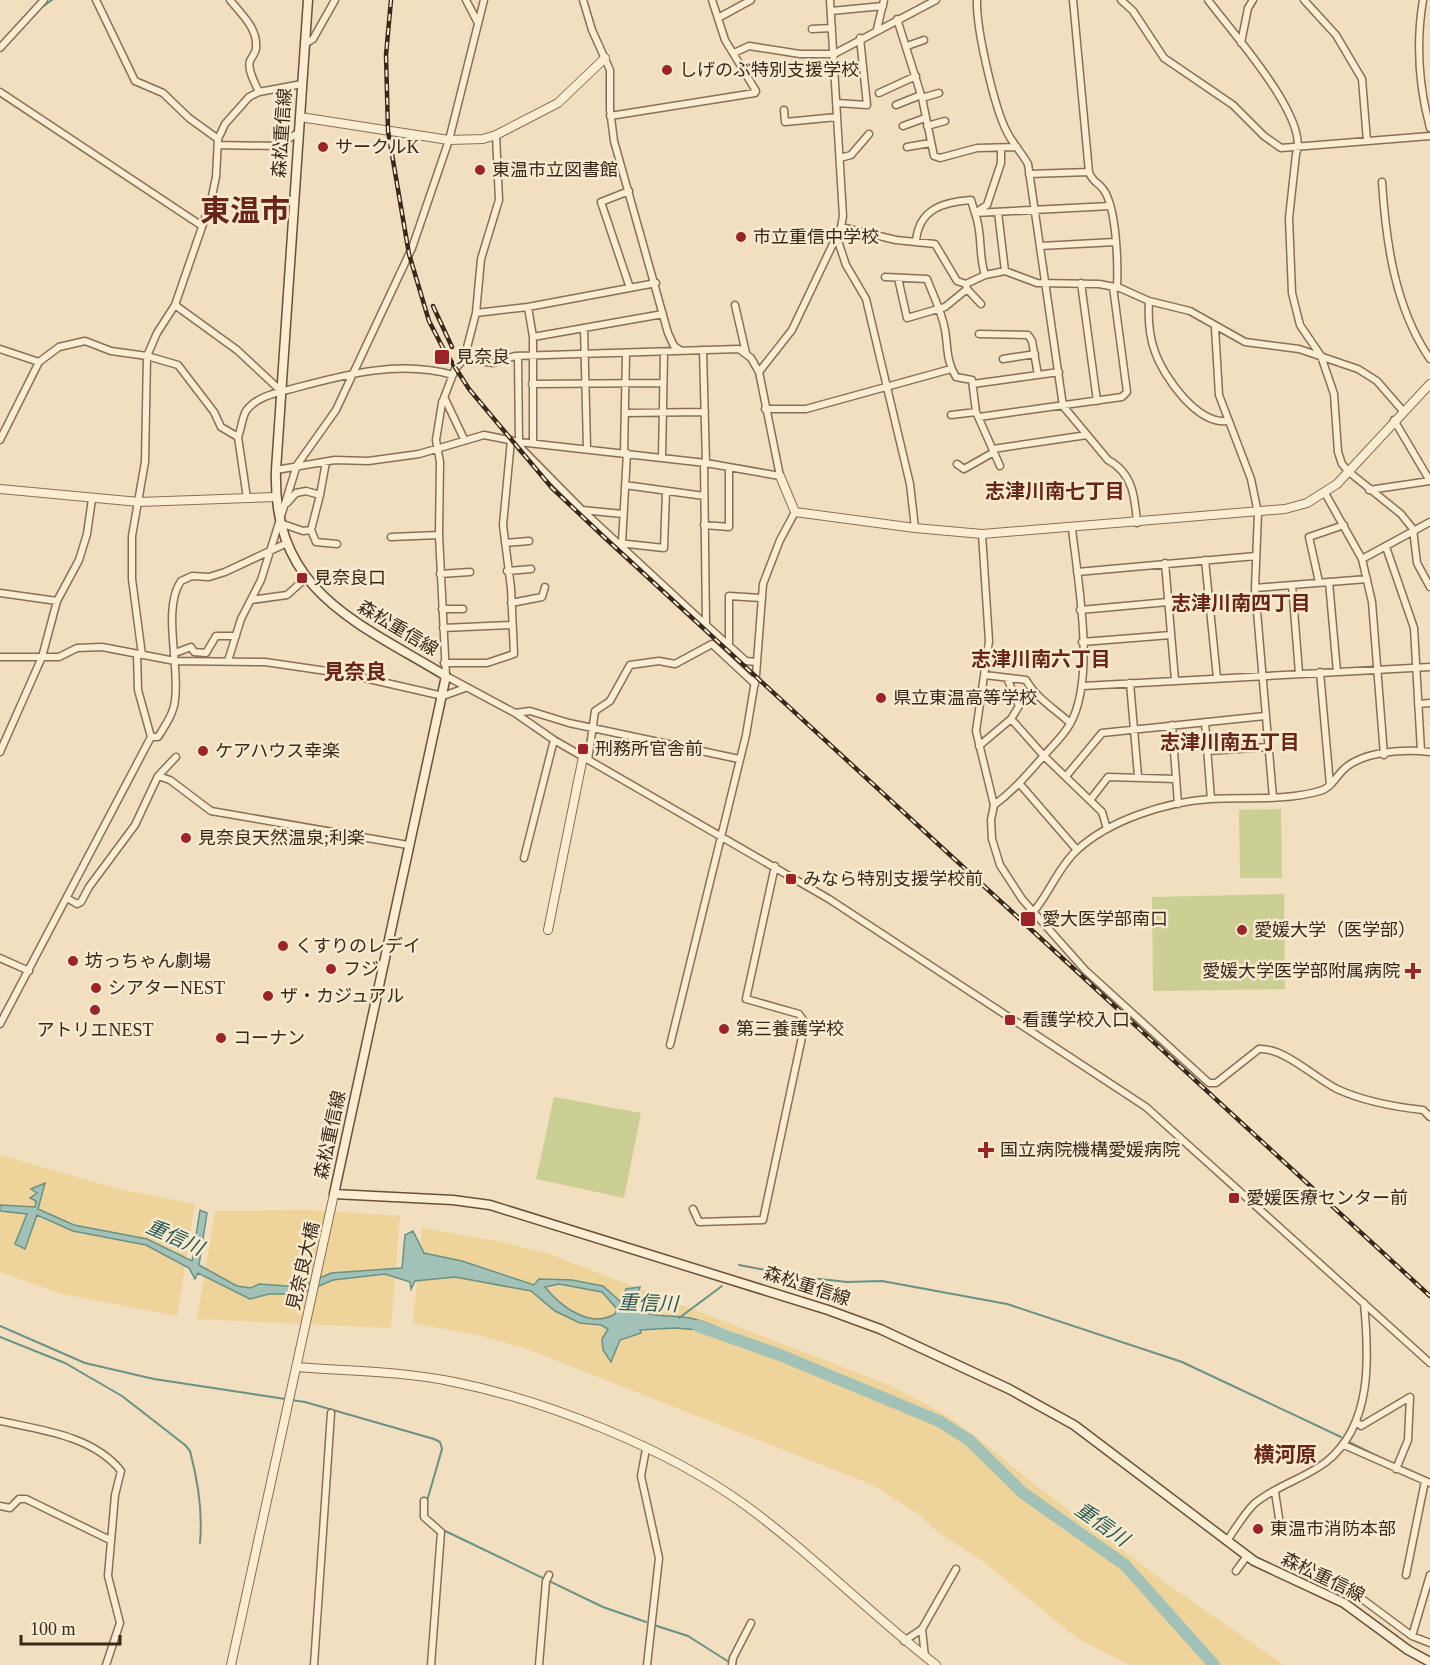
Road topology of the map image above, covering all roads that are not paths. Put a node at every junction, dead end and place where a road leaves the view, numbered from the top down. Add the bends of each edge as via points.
1 (44, 0) edge
2 (96, 0) edge
3 (230, 0) edge
4 (308, 0) edge
5 (335, 0) edge
6 (466, 0) edge
7 (484, 0) edge
8 (583, 0) edge
9 (712, 0) edge
10 (751, 0) edge
11 (830, 0) edge
12 (936, 0) edge
13 (977, 0) edge
14 (1073, 0) edge
15 (1121, 0) edge
16 (1208, 0) edge
17 (1253, 0) edge
18 (1304, 0) edge
19 (1423, 0) edge
20 (883, 3) edge
21 (831, 11) junction
22 (718, 18) junction
23 (897, 19) junction
24 (478, 23) junction
25 (832, 28) junction
26 (812, 29) dead end
27 (877, 29) junction
28 (860, 39) junction
29 (924, 40) dead end
30 (1241, 43) junction
31 (305, 44) junction
32 (907, 46) junction
33 (0, 48) edge
34 (734, 53) junction
35 (834, 54) junction
36 (605, 58) junction
37 (916, 76) junction
38 (302, 84) junction
39 (0, 92) edge
40 (259, 92) junction
41 (879, 93) dead end
42 (939, 93) dead end
43 (922, 97) junction
44 (837, 103) junction
45 (896, 105) dead end
46 (784, 110) dead end
47 (610, 116) junction
48 (300, 117) junction
49 (837, 117) junction
50 (925, 118) junction
51 (945, 121) dead end
52 (903, 126) dead end
53 (927, 126) junction
54 (1430, 128) edge
55 (298, 133) junction
56 (869, 134) dead end
57 (496, 135) junction
58 (1430, 136) edge
59 (449, 140) junction
60 (1367, 141) junction
61 (218, 142) junction
62 (930, 143) junction
63 (1299, 145) junction
64 (907, 147) dead end
65 (1017, 147) junction
66 (1001, 148) junction
67 (840, 158) junction
68 (1089, 172) junction
69 (1029, 174) junction
70 (1382, 182) dead end
71 (629, 191) junction
72 (1110, 206) junction
73 (1035, 210) junction
74 (998, 212) junction
75 (975, 213) junction
76 (202, 226) junction
77 (841, 227) junction
78 (836, 234) junction
79 (916, 241) junction
80 (1115, 242) junction
81 (1040, 246) junction
82 (1005, 271) junction
83 (985, 275) junction
84 (885, 277) dead end
85 (898, 278) junction
86 (1046, 282) junction
87 (656, 283) junction
88 (1081, 283) junction
89 (967, 287) junction
90 (1115, 287) junction
91 (630, 288) junction
92 (1149, 301) junction
93 (176, 304) junction
94 (735, 304) dead end
95 (981, 304) dead end
96 (528, 307) junction
97 (939, 309) junction
98 (476, 313) junction
99 (663, 314) junction
100 (584, 328) junction
101 (1215, 328) junction
102 (979, 334) dead end
103 (533, 337) junction
104 (0, 349) edge
105 (680, 350) junction
106 (703, 350) junction
107 (626, 353) junction
108 (664, 353) junction
109 (746, 353) junction
110 (585, 354) junction
111 (1035, 354) junction
112 (147, 356) junction
113 (518, 356) junction
114 (531, 356) junction
115 (1321, 356) junction
116 (1003, 358) dead end
117 (1430, 358) edge
118 (464, 359) junction
119 (39, 362) junction
120 (951, 369) junction
121 (759, 372) junction
122 (1059, 372) junction
123 (354, 373) junction
124 (453, 375) junction
125 (1038, 375) junction
126 (663, 383) junction
127 (532, 384) junction
128 (585, 384) junction
129 (626, 384) junction
130 (973, 384) junction
131 (1429, 387) edge
132 (887, 388) junction
133 (281, 391) junction
134 (1097, 401) junction
135 (442, 403) junction
136 (1063, 406) junction
137 (765, 409) junction
138 (1403, 411) junction
139 (705, 412) junction
140 (625, 413) junction
141 (663, 413) junction
142 (951, 415) dead end
143 (978, 415) junction
144 (1394, 420) junction
145 (1228, 422) junction
146 (1087, 435) junction
147 (238, 437) junction
148 (0, 440) edge
149 (464, 440) junction
150 (515, 441) junction
151 (533, 443) junction
152 (438, 448) junction
153 (586, 448) junction
154 (993, 451) junction
155 (625, 453) junction
156 (662, 458) junction
157 (326, 462) junction
158 (705, 463) junction
159 (957, 464) dead end
160 (297, 465) junction
161 (1000, 466) dead end
162 (729, 468) junction
163 (276, 470) junction
164 (1348, 472) junction
165 (780, 476) junction
166 (1430, 481) edge
167 (625, 485) junction
168 (0, 489) edge
169 (1369, 490) junction
170 (666, 491) junction
171 (1325, 493) junction
172 (320, 495) junction
173 (704, 496) junction
174 (275, 497) junction
175 (247, 498) junction
176 (92, 499) junction
177 (139, 502) junction
178 (285, 505) junction
179 (582, 510) junction
180 (795, 512) junction
181 (1258, 513) junction
182 (623, 514) junction
183 (1430, 522) edge
184 (279, 523) junction
185 (1137, 523) junction
186 (704, 525) junction
187 (1344, 525) junction
188 (915, 528) junction
189 (1072, 529) junction
190 (1413, 529) junction
191 (312, 530) junction
192 (982, 534) junction
193 (439, 535) junction
194 (391, 537) dead end
195 (529, 542) dead end
196 (287, 543) junction
197 (505, 543) junction
198 (619, 543) junction
199 (338, 544) dead end
200 (1386, 547) junction
201 (268, 553) junction
202 (1256, 556) junction
203 (1362, 559) junction
204 (1205, 560) junction
205 (1165, 563) junction
206 (531, 568) dead end
207 (507, 571) junction
208 (470, 572) dead end
209 (1077, 572) junction
210 (440, 574) junction
211 (306, 578) junction
212 (1367, 579) junction
213 (1319, 582) junction
214 (1329, 582) junction
215 (1292, 585) junction
216 (545, 587) dead end
217 (1255, 588) junction
218 (1430, 588) edge
219 (0, 593) edge
220 (761, 597) junction
221 (251, 600) junction
222 (57, 601) junction
223 (1168, 602) junction
224 (511, 603) junction
225 (442, 609) junction
226 (463, 609) dead end
227 (1080, 610) junction
228 (512, 625) junction
229 (706, 625) junction
230 (443, 628) junction
231 (1171, 635) junction
232 (236, 636) junction
233 (1082, 642) junction
234 (729, 646) junction
235 (175, 653) junction
236 (140, 654) junction
237 (0, 657) edge
238 (42, 657) junction
239 (175, 661) junction
240 (228, 661) junction
241 (757, 662) junction
242 (444, 663) junction
243 (1430, 667) edge
244 (1416, 668) junction
245 (1377, 670) junction
246 (1320, 672) junction
247 (1337, 672) junction
248 (1299, 673) junction
249 (984, 675) junction
250 (1261, 675) junction
251 (446, 676) junction
252 (1007, 678) junction
253 (1216, 678) junction
254 (1175, 680) junction
255 (1131, 683) junction
256 (755, 684) junction
257 (1083, 686) junction
258 (465, 688) junction
259 (443, 696) junction
260 (1430, 703) edge
261 (1418, 704) junction
262 (515, 713) junction
263 (1265, 717) junction
264 (1011, 719) junction
265 (1205, 722) junction
266 (1070, 723) junction
267 (1172, 725) junction
268 (593, 728) junction
269 (1134, 729) junction
270 (151, 737) junction
271 (554, 740) junction
272 (979, 746) junction
273 (1268, 747) junction
274 (1208, 751) junction
275 (1421, 751) junction
276 (0, 752) edge
277 (1430, 752) edge
278 (1384, 755) junction
279 (1044, 756) junction
280 (176, 757) dead end
281 (586, 758) junction
282 (739, 759) junction
283 (158, 776) junction
284 (1067, 776) junction
285 (1138, 776) junction
286 (1176, 779) junction
287 (1019, 783) junction
288 (1330, 786) junction
289 (1273, 798) junction
290 (1091, 799) junction
291 (1211, 799) junction
292 (1178, 804) junction
293 (994, 805) junction
294 (1107, 829) junction
295 (723, 836) junction
296 (408, 845) junction
297 (1077, 850) junction
298 (524, 858) dead end
299 (775, 866) junction
300 (67, 898) junction
301 (1034, 911) junction
302 (548, 930) dead end
303 (0, 958) edge
304 (29, 971) junction
305 (0, 1024) edge
306 (670, 1045) dead end
307 (1430, 1118) edge
308 (334, 1194) junction
309 (693, 1209) dead end
310 (1364, 1303) junction
311 (1430, 1363) edge
312 (296, 1367) junction
313 (331, 1413) dead end
314 (0, 1420) edge
315 (1357, 1422) junction
316 (1344, 1445) junction
317 (646, 1449) junction
318 (1397, 1467) junction
319 (1428, 1482) edge
320 (1275, 1492) junction
321 (424, 1501) dead end
322 (0, 1506) edge
323 (1279, 1518) dead end
324 (110, 1540) junction
325 (1227, 1541) junction
326 (1247, 1556) junction
327 (956, 1569) dead end
328 (1236, 1571) dead end
329 (549, 1575) dead end
330 (1406, 1575) dead end
331 (1430, 1575) edge
332 (1354, 1593) dead end
333 (751, 1623) dead end
334 (922, 1629) junction
335 (1412, 1636) junction
336 (904, 1641) junction
337 (1430, 1643) edge
338 (925, 1657) junction
339 (1430, 1662) edge
340 (106, 1665) edge
341 (231, 1665) edge
342 (314, 1665) edge
343 (431, 1665) edge
344 (539, 1665) edge
345 (647, 1665) edge
346 (732, 1665) edge
347 (936, 1665) edge

1 - 33 street
2 - 61 street via 135,81 163,93
3 - 40 street via 256,38 250,71
4 - 31 main road, 森松重信線
5 - 31 street via 313,39
6 - 24 street
7 - 24 street
8 - 36 street
9 - 22 street
10 - 22 street
11 - 21 street
12 - 23 street
13 - 65 street via 981,39 1002,118
14 - 68 street
15 - 63 street via 1133,11 1164,58 1233,105 1281,148
16 - 30 street
17 - 30 street
18 - 60 street via 1336,35 1362,79
19 - 54 street via 1420,49 1423,101
20 - 21 street
20 - 27 street
21 - 25 street
22 - 34 street
23 - 27 street
23 - 32 street
24 - 59 street
25 - 26 street
25 - 35 street
27 - 28 street
28 - 35 street
28 - 44 street via 867,105
29 - 32 street
30 - 63 street via 1290,114
31 - 38 main road, 森松重信線
32 - 37 street
34 - 35 street via 749,46 800,54
34 - 47 street via 755,93
35 - 44 street
36 - 47 street via 610,70
36 - 57 street via 558,103
37 - 41 street
37 - 43 street
38 - 40 street
38 - 48 main road, 森松重信線
39 - 76 street
40 - 61 street via 249,97 225,124
42 - 43 street
43 - 45 street
43 - 50 street
44 - 49 street
46 - 49 street via 785,122
47 - 71 street
48 - 55 main road, 森松重信線
48 - 59 street
49 - 67 street
50 - 52 street
50 - 53 street
51 - 53 street
53 - 62 street
55 - 61 street via 278,146
55 - 133 main road, 森松重信線
56 - 67 street via 851,155
57 - 59 street
57 - 98 street via 499,200 481,259
58 - 60 street
59 - 123 street via 412,248
60 - 63 street
61 - 76 street via 216,177
62 - 64 street
62 - 66 street via 936,158 977,148
63 - 115 street via 1290,197 1292,293 1300,325
65 - 66 street
65 - 69 street via 1028,164
66 - 75 street via 1001,163 987,204
67 - 77 street
68 - 69 street
68 - 72 street
69 - 73 street
70 - 117 street via 1385,232 1407,322
71 - 87 street
71 - 91 street via 601,202
72 - 73 street
72 - 80 street
73 - 74 street
73 - 81 street
74 - 75 street
74 - 82 street
75 - 79 street via 971,200 934,207 919,226
75 - 83 street via 981,229
76 - 93 street
77 - 78 street
77 - 79 street
78 - 121 street via 792,330
78 - 132 street via 846,266 866,299
79 - 89 street via 935,244 957,281
80 - 81 street
80 - 90 street via 1119,255
81 - 86 street
82 - 83 street
82 - 86 street via 1037,283
83 - 89 street
84 - 85 street
85 - 97 street via 927,279
85 - 97 street via 907,318
86 - 88 street
86 - 122 street
87 - 91 street
87 - 99 street
88 - 90 street
88 - 134 street
89 - 95 street
89 - 97 street
90 - 92 street
90 - 134 street via 1127,392 1122,397
91 - 96 street
92 - 101 street via 1190,311
92 - 145 street via 1149,328 1161,366 1195,411 1207,419
93 - 112 street
93 - 133 street via 237,350
94 - 109 street
96 - 98 street
96 - 103 street
97 - 120 street
98 - 118 street
99 - 100 street
99 - 105 street via 671,340
100 - 103 street
100 - 110 street
101 - 115 street via 1245,342 1286,346
101 - 145 street via 1217,381
102 - 111 street via 1028,335
103 - 114 street
104 - 119 street
105 - 106 street
105 - 108 street
106 - 109 street via 739,349
106 - 139 street
107 - 108 street
107 - 110 street
107 - 129 street
108 - 126 street
109 - 121 street
110 - 114 street
110 - 128 street
111 - 116 street
111 - 125 street
112 - 119 street via 111,351 85,341 59,347
112 - 147 street via 178,365 221,427
112 - 177 street via 145,462
113 - 114 street
113 - 118 street via 494,363
113 - 150 street
114 - 127 street
115 - 138 street via 1358,369 1377,381
115 - 164 street via 1334,394 1338,452
118 - 124 street
119 - 148 street
120 - 130 street via 956,377 972,380
120 - 132 street
121 - 137 street
122 - 125 street
122 - 136 street
123 - 124 street via 403,369
123 - 133 street
123 - 160 street via 336,410
124 - 135 street
125 - 130 street
126 - 129 street
126 - 141 street
127 - 128 street
127 - 151 street
128 - 129 street
128 - 153 street
129 - 140 street
130 - 143 street
131 - 138 street
132 - 137 street via 806,409
132 - 188 street via 910,484
133 - 147 street via 246,411
133 - 163 main road, 森松重信線
134 - 136 street
135 - 149 street via 445,399
135 - 152 street
136 - 143 street
136 - 146 street
137 - 165 street
138 - 144 street
139 - 141 street
139 - 158 street
140 - 141 street
140 - 155 street
141 - 156 street
142 - 143 street
143 - 154 street
144 - 164 street
144 - 166 street
145 - 181 street via 1251,479
146 - 154 street
146 - 185 street via 1128,478
147 - 175 street
149 - 150 street via 494,435
149 - 152 street
150 - 151 street
150 - 179 street
150 - 197 street via 503,525
151 - 153 street
152 - 157 street via 368,461
152 - 193 street
153 - 155 street
154 - 159 street via 964,469
154 - 161 street
155 - 156 street
155 - 167 street
156 - 158 street
157 - 160 street
157 - 172 street
158 - 162 street
158 - 173 street
160 - 163 street
160 - 178 street
162 - 165 street
162 - 186 street via 729,527
163 - 174 main road, 森松重信線
164 - 169 street
164 - 171 street
165 - 180 street
166 - 169 street
167 - 170 street
167 - 182 street
168 - 176 street
169 - 190 street via 1401,514
170 - 173 street
170 - 198 street via 664,548
171 - 181 street via 1307,503
171 - 187 street
172 - 178 street via 296,493
172 - 191 street
173 - 186 street
174 - 175 street
174 - 184 main road, 森松重信線
175 - 177 street
176 - 177 street
176 - 222 street via 79,560
177 - 236 street via 133,528 132,579
178 - 184 street
179 - 182 street
179 - 198 street
180 - 188 street
180 - 220 street via 772,559
181 - 185 street
181 - 202 street
182 - 198 street
183 - 190 street
184 - 191 street
184 - 196 main road, 森松重信線
184 - 201 street
185 - 189 street
186 - 229 street
187 - 203 street
187 - 213 street via 1309,537
188 - 192 street
189 - 192 street
189 - 209 street
190 - 200 street
190 - 218 street via 1417,563
191 - 199 street via 316,542
192 - 249 street via 989,641
193 - 194 street
193 - 210 street
195 - 197 street
196 - 201 street
196 - 211 main road, 森松重信線
197 - 207 street
198 - 229 street
200 - 203 street
200 - 244 street via 1414,628
201 - 221 street
201 - 235 street via 225,572 181,580 174,597
202 - 204 street
202 - 217 street
203 - 212 street
204 - 205 street
204 - 253 street
205 - 209 street
205 - 223 street
206 - 207 street
207 - 224 street
208 - 210 street
209 - 227 street
210 - 225 street
211 - 221 street via 288,595
211 - 251 main road, 森松重信線 via 321,596 357,624
212 - 214 street
212 - 245 street
213 - 214 street
213 - 215 street
214 - 247 street
215 - 217 street
215 - 248 street
216 - 224 street via 542,597
217 - 250 street
219 - 222 street
220 - 234 street via 729,596
220 - 241 street
221 - 232 street
222 - 238 street
223 - 227 street
223 - 231 street
224 - 228 street
225 - 226 street
225 - 230 street
227 - 233 street
228 - 230 street
228 - 242 street via 513,654 487,663
229 - 234 street
230 - 242 street
231 - 233 street
231 - 254 street
232 - 235 street via 216,636 206,653 194,652 191,647
232 - 240 street
233 - 257 street
234 - 241 street via 746,661
235 - 239 street
236 - 238 street via 88,647 59,657
236 - 239 street
236 - 270 street via 138,690
237 - 238 street
238 - 276 street
239 - 240 street
239 - 270 street via 174,706 158,737
240 - 259 street via 265,662 347,674
241 - 256 street
242 - 251 street
243 - 244 street
244 - 245 street
244 - 261 street
245 - 247 street
245 - 278 street
246 - 247 street
246 - 248 street
246 - 288 street
248 - 250 street
249 - 252 street
249 - 272 street via 976,731
250 - 253 street
250 - 263 street
251 - 258 street
251 - 259 main road, 森松重信線
252 - 264 street via 1018,706
252 - 266 street via 1026,680 1033,694 1052,705
253 - 254 street
254 - 255 street
255 - 257 street
255 - 269 street
256 - 268 street via 712,644 675,664 659,661 630,665 610,701 595,711
256 - 282 street
257 - 266 street
258 - 259 street
258 - 262 street
259 - 296 main road, 森松重信線
260 - 261 street
261 - 275 street
262 - 268 street via 530,711
262 - 271 street
263 - 265 street
263 - 273 street
264 - 272 street
264 - 279 street
265 - 267 street
265 - 274 street
266 - 279 street
267 - 269 street
267 - 286 street
268 - 281 street
268 - 282 street
269 - 284 street via 1102,733
269 - 285 street
270 - 300 street
271 - 281 street
271 - 298 street
272 - 293 street
273 - 274 street
273 - 289 street
274 - 291 street
275 - 277 street
275 - 278 street
278 - 288 street via 1360,757
279 - 284 street
279 - 287 street
280 - 283 street
281 - 295 street
281 - 302 street
282 - 295 street
283 - 296 street via 170,780 211,811
283 - 300 street via 135,825 81,902 77,904
284 - 290 street
285 - 286 street
285 - 290 street via 1108,777
286 - 292 street
287 - 293 street
287 - 297 street
288 - 289 street via 1322,791
289 - 291 street
290 - 294 street via 1102,812
291 - 292 street
292 - 294 street
293 - 301 street via 992,839 1000,865
294 - 297 street
295 - 299 street
295 - 306 street
296 - 308 main road, 森松重信線
297 - 301 street via 1064,863 1048,895
299 - 309 street via 746,999 799,1014 805,1023 763,1220 699,1222
299 - 310 street via 1146,1107
300 - 304 street
301 - 307 street via 1085,970 1209,1083 1216,1083 1264,1048 1337,1089 1423,1110
303 - 304 street
304 - 305 street
308 - 312 street, 見奈良大橋
308 - 325 main road, 森松重信線 via 490,1205 880,1329 1009,1389 1074,1425
310 - 311 street
310 - 315 street via 1366,1360
312 - 317 street via 453,1381 544,1407
312 - 341 street, 見奈良大橋
313 - 342 street
314 - 324 street via 87,1444 110,1458 121,1471
315 - 316 street
315 - 318 street via 1361,1426 1410,1396 1408,1440
316 - 318 street
316 - 320 street via 1326,1462
317 - 336 street via 710,1482 751,1510 798,1546
317 - 345 street via 641,1476 659,1558
318 - 319 street
319 - 330 street
320 - 323 street
320 - 325 street via 1252,1507
321 - 343 street via 424,1517 441,1532
322 - 324 street via 10,1508 19,1499 26,1499
324 - 340 street via 108,1576 120,1623
325 - 326 main road, 森松重信線
326 - 328 street
326 - 339 main road, 森松重信線 via 1344,1603
327 - 334 street
329 - 344 street
331 - 335 street
332 - 335 street
333 - 346 street
334 - 336 street
334 - 338 street
335 - 337 street
336 - 338 street
338 - 347 street

